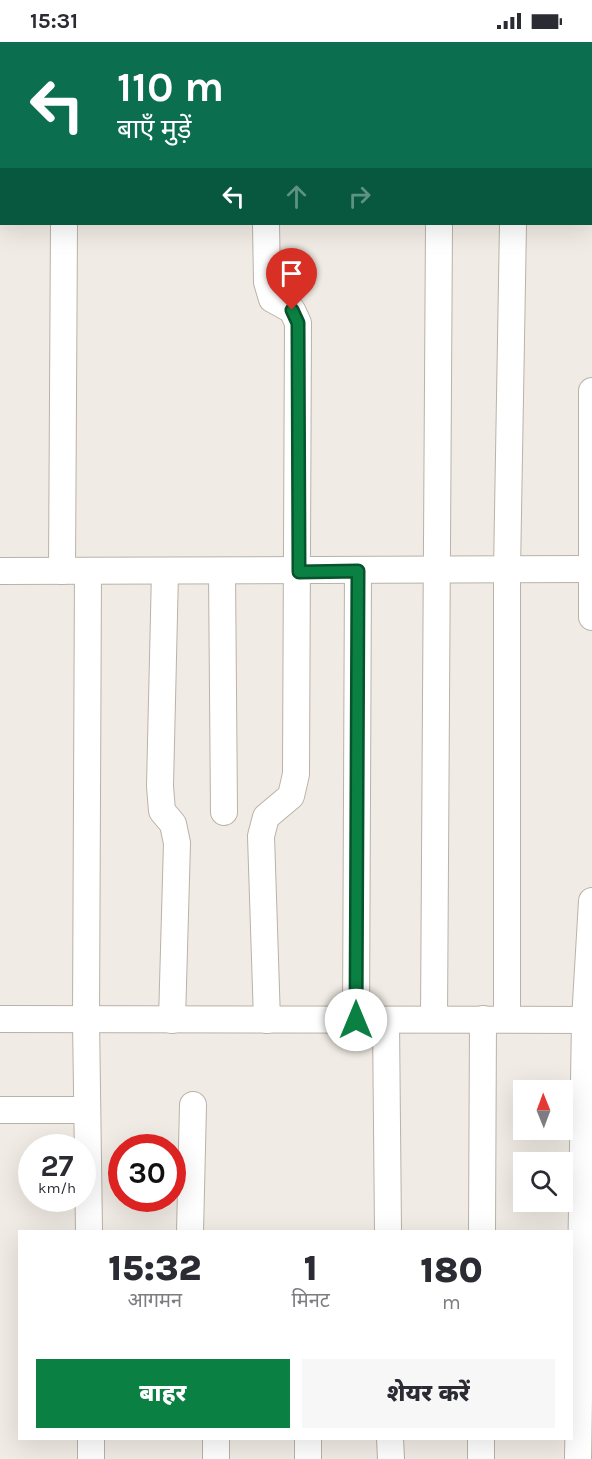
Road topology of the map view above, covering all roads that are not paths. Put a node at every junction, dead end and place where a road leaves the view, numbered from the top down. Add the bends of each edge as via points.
1 (64, 225) edge
2 (266, 225) edge
3 (439, 225) edge
4 (513, 225) edge
5 (592, 391) edge
6 (592, 569) edge
7 (0, 571) edge
8 (62, 571) junction
9 (88, 571) junction
10 (358, 571) junction
11 (438, 571) junction
12 (507, 571) junction
13 (165, 572) junction
14 (222, 572) junction
15 (299, 572) junction
16 (592, 617) edge
17 (224, 812) dead end
18 (592, 901) edge
19 (0, 1019) edge
20 (86, 1019) junction
21 (434, 1019) junction
22 (495, 1019) junction
23 (172, 1020) junction
24 (267, 1020) junction
25 (356, 1020) junction
26 (386, 1020) junction
27 (589, 1020) edge
28 (193, 1105) dead end
29 (0, 1110) edge
30 (87, 1110) junction
31 (89, 1230) edge
32 (190, 1230) edge
33 (388, 1230) edge
34 (482, 1230) edge
35 (91, 1440) edge
36 (216, 1440) edge
37 (308, 1440) edge
38 (390, 1440) edge
39 (481, 1440) edge
40 (91, 1459) edge
41 (216, 1459) edge
42 (308, 1459) edge
43 (391, 1459) edge
44 (481, 1459) edge
45 (578, 1459) edge

1 - 8 street
2 - 15 street via 267,282 272,299 292,310 298,323
3 - 11 street
4 - 12 street
5 - 6 street
6 - 12 street
6 - 16 street
7 - 8 street
8 - 9 street
9 - 13 street
9 - 20 street
10 - 11 street
10 - 15 street
10 - 25 street
11 - 12 street
11 - 21 street
12 - 22 street
13 - 14 street
13 - 23 street via 160,786 162,811 173,824 177,843
14 - 15 street
14 - 17 street
15 - 24 street via 296,774 291,796 266,817 261,836
18 - 27 street
19 - 20 street
20 - 23 street
20 - 30 street
21 - 22 street
21 - 26 street
22 - 27 street
22 - 34 street
23 - 24 street
24 - 25 street
25 - 26 street
26 - 33 street
27 - 45 street
28 - 32 street
29 - 30 street
30 - 31 street
35 - 40 street
36 - 41 street
37 - 42 street
38 - 43 street
39 - 44 street

